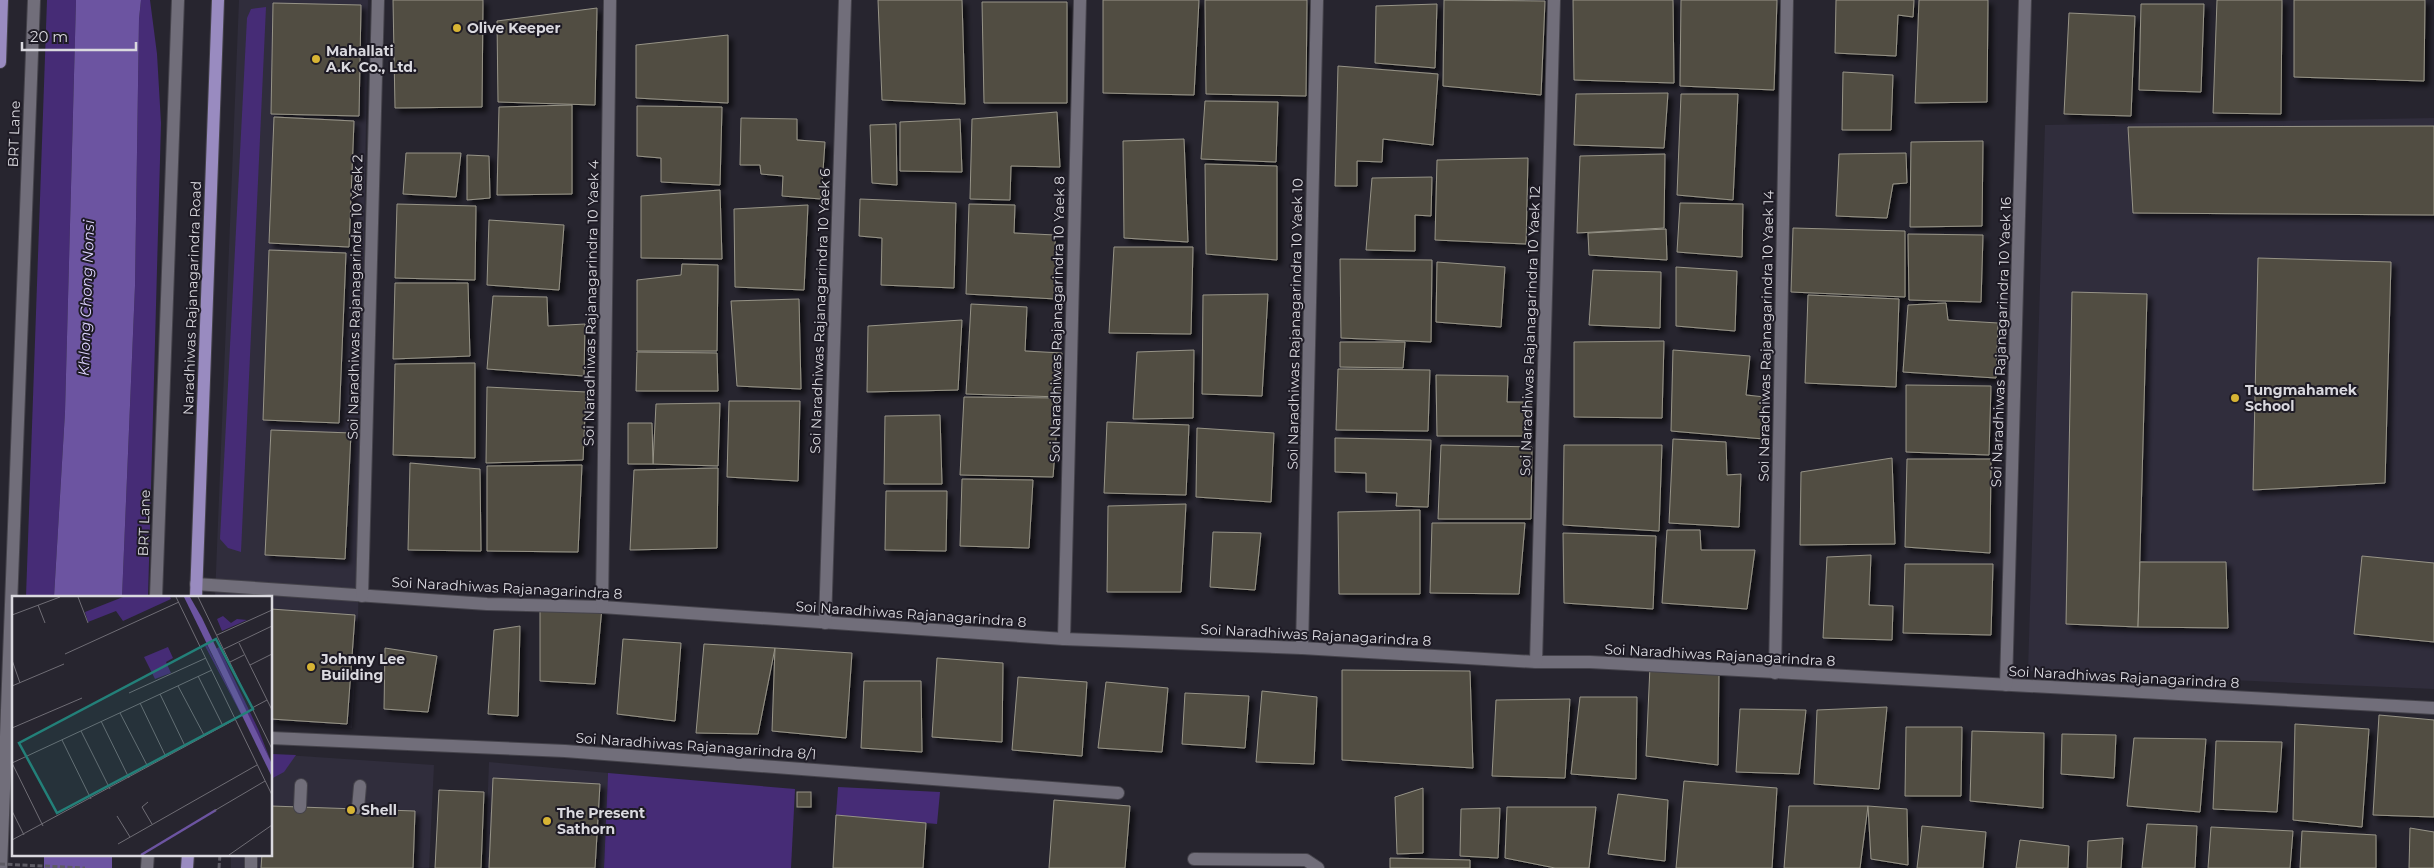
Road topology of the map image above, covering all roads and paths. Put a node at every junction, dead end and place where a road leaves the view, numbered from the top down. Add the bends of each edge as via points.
1 (2, 0) edge
2 (34, 0) edge
3 (169, 0) edge
4 (178, 0) edge
5 (218, 0) edge
6 (378, 0) edge
7 (610, 0) edge
8 (845, 0) edge
9 (1080, 0) edge
10 (1317, 0) edge
11 (1554, 0) edge
12 (1787, 0) edge
13 (2025, 0) edge
14 (1, 16) edge
15 (176, 41) junction
16 (0, 62) edge
17 (196, 590) edge
18 (156, 596) edge
19 (362, 596) junction
20 (602, 607) junction
21 (825, 623) junction
22 (1064, 639) junction
23 (1302, 648) junction
24 (1536, 662) junction
25 (1775, 674) junction
26 (2006, 685) junction
27 (2434, 708) edge
28 (272, 738) edge
29 (301, 785) dead end
30 (360, 786) dead end
31 (1118, 793) dead end
32 (300, 807) dead end
33 (358, 808) dead end
34 (1194, 858) dead end
35 (0, 864) edge
36 (1, 868) edge
37 (85, 868) edge
38 (1318, 868) edge

1 - 14 main road
2 - 36 street, BRT Lane
3 - 15 street
4 - 15 street, BRT Lane
5 - 17 main road, Naradhiwas Rajanagarindra Road
6 - 19 street, Soi Naradhiwas Rajanagarindra 10 Yaek 2
7 - 20 street, Soi Naradhiwas Rajanagarindra 10 Yaek 4
8 - 21 street, Soi Naradhiwas Rajanagarindra 10 Yaek 6
9 - 22 street, Soi Naradhiwas Rajanagarindra 10 Yaek 8
10 - 23 street, Soi Naradhiwas Rajanagarindra 10 Yaek 10
11 - 24 street, Soi Naradhiwas Rajanagarindra 10 Yaek 12
12 - 25 street, Soi Naradhiwas Rajanagarindra 10 Yaek 14
13 - 26 street, Soi Naradhiwas Rajanagarindra 10 Yaek 16
14 - 16 main road
15 - 18 street, BRT Lane
17 - 19 street, Soi Naradhiwas Rajanagarindra 8
19 - 20 street, Soi Naradhiwas Rajanagarindra 8
20 - 21 street, Soi Naradhiwas Rajanagarindra 8
21 - 22 street, Soi Naradhiwas Rajanagarindra 8
22 - 23 street, Soi Naradhiwas Rajanagarindra 8
23 - 24 street, Soi Naradhiwas Rajanagarindra 8
24 - 25 street, Soi Naradhiwas Rajanagarindra 8 via 1590,662
25 - 26 street, Soi Naradhiwas Rajanagarindra 8
26 - 27 street, Soi Naradhiwas Rajanagarindra 8
28 - 31 street, Soi Naradhiwas Rajanagarindra 8/1 via 565,751
29 - 32 street
30 - 33 street
34 - 38 street via 1306,860
35 - 37 path, bridge

